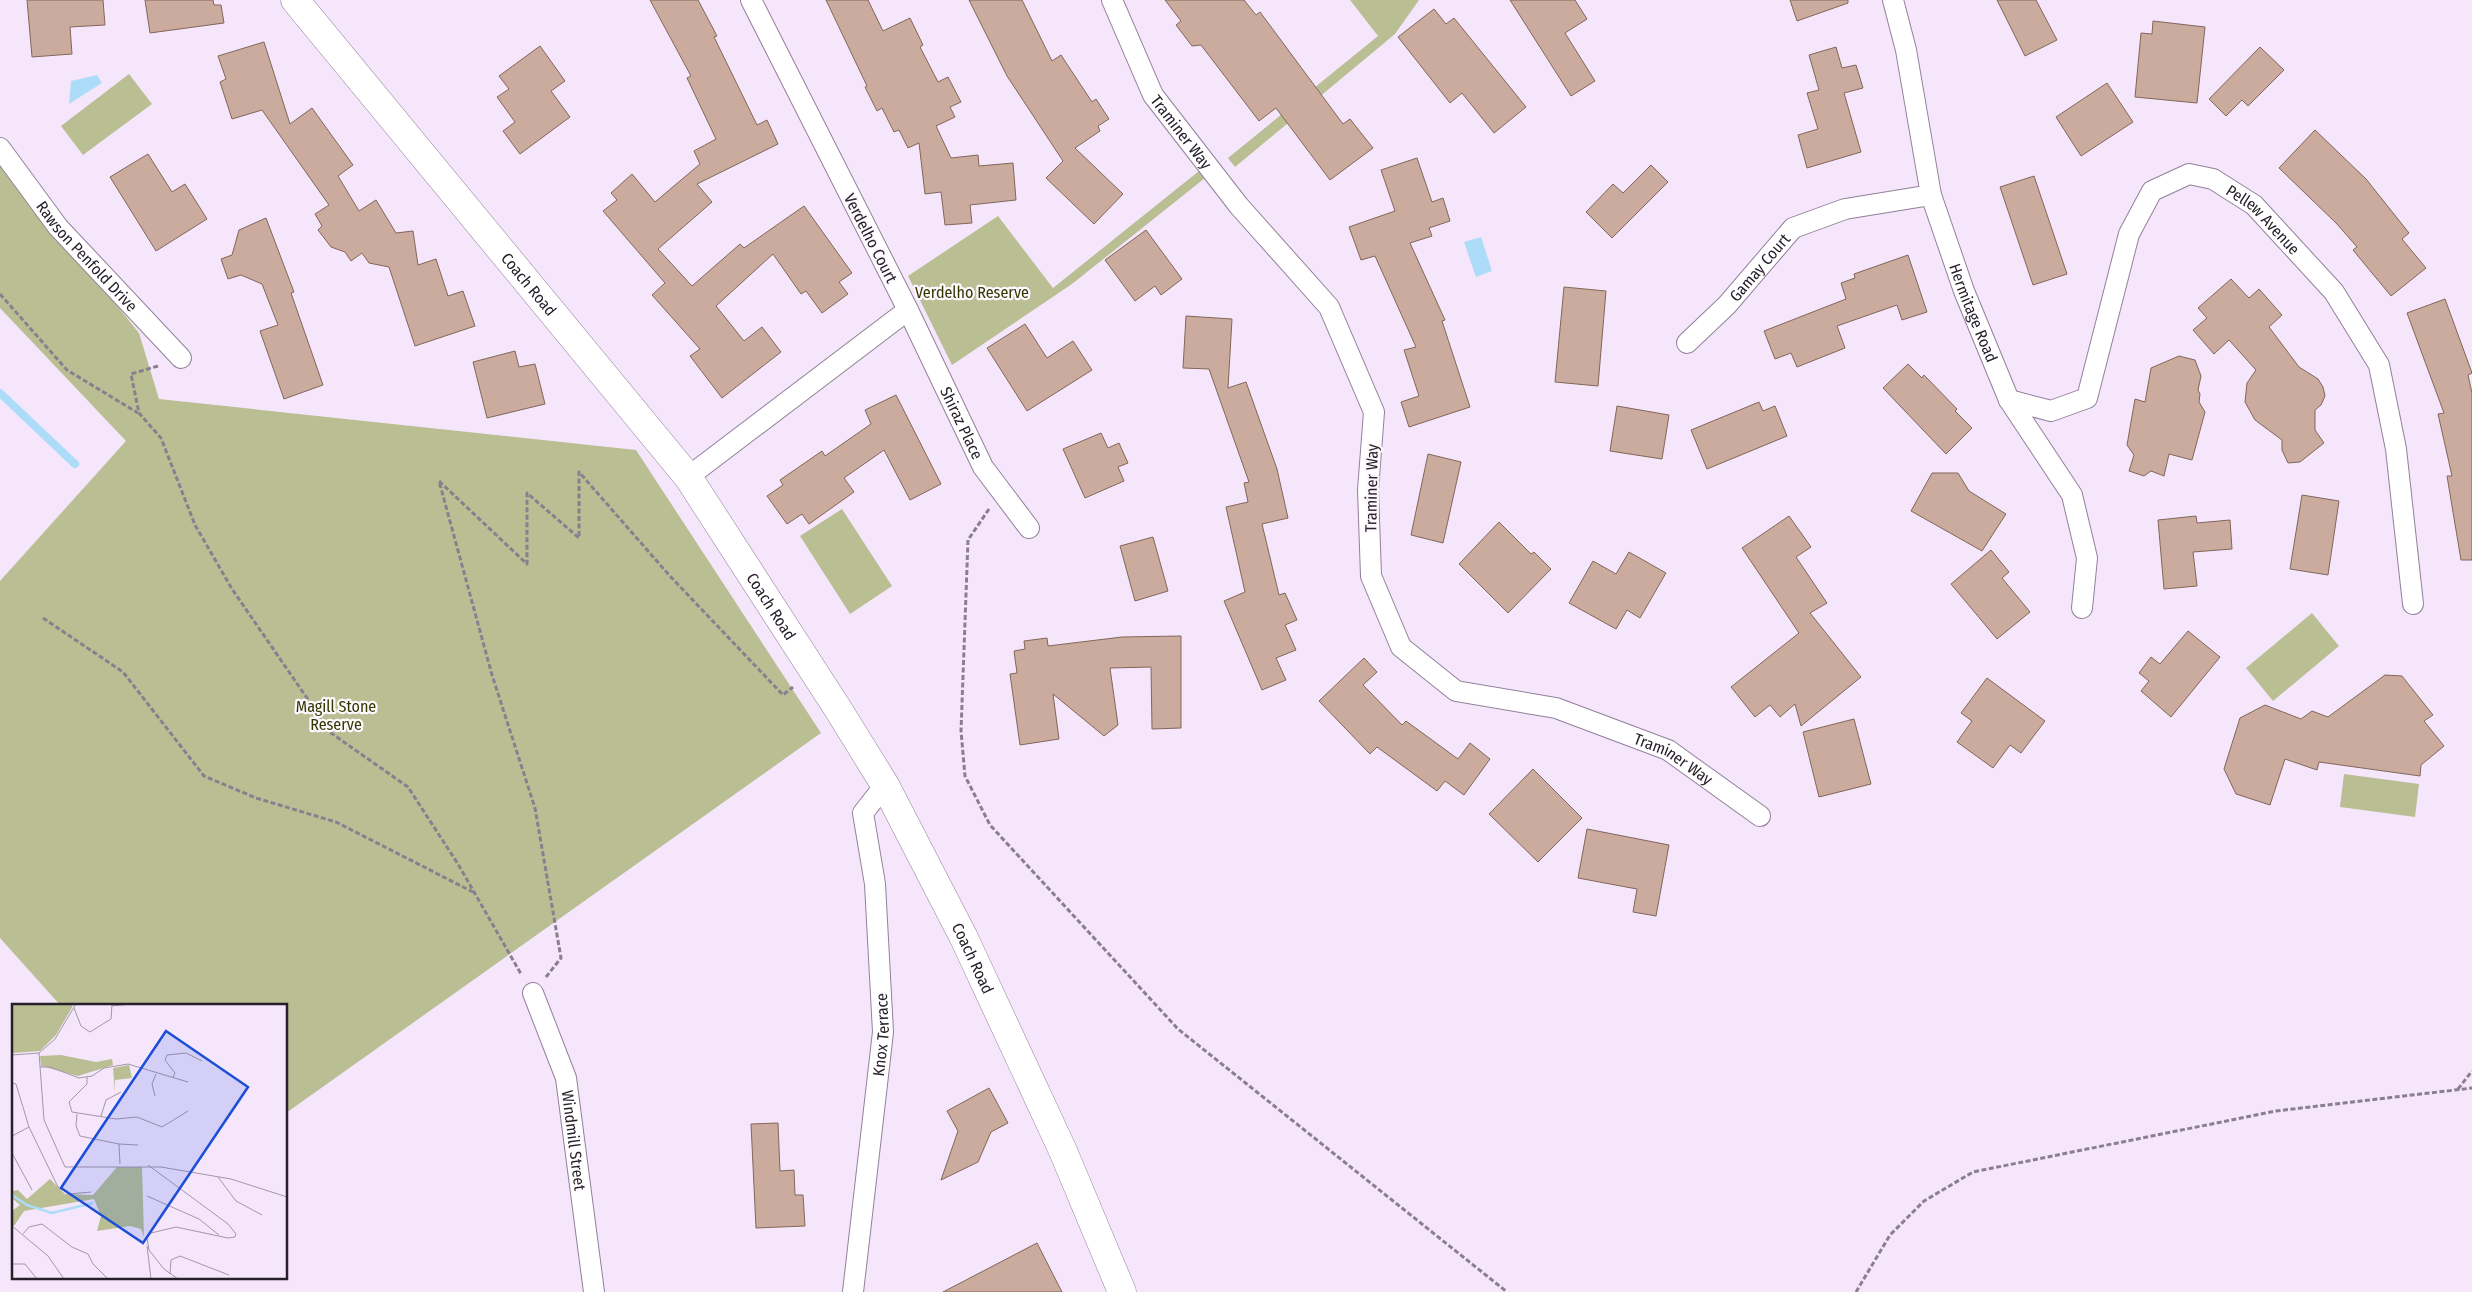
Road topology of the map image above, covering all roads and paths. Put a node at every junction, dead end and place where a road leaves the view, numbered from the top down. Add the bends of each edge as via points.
1 (295, 0) edge
2 (751, 0) edge
3 (1112, 0) edge
4 (1893, 0) edge
5 (0, 148) edge
6 (1931, 195) junction
7 (0, 294) edge
8 (908, 310) junction
9 (1687, 343) dead end
10 (181, 358) joint
11 (2009, 400) junction
12 (139, 413) junction
13 (688, 477) junction
14 (1001, 492) junction
15 (1028, 528) dead end
16 (2413, 604) dead end
17 (2082, 608) dead end
18 (43, 618) dead end
19 (814, 671) junction
20 (885, 785) junction
21 (1760, 816) dead end
22 (474, 893) junction
23 (533, 993) junction
24 (2472, 1071) edge
25 (2472, 1088) edge
26 (2457, 1089) junction
27 (594, 1292) edge
28 (853, 1292) edge
29 (1122, 1292) edge
30 (1507, 1292) edge
31 (1856, 1292) edge

1 - 13 street, Coach Road
2 - 8 street, Verdelho Court
3 - 21 street, Traminer Way via 1153,95 1239,206 1329,307 1374,412 1368,490 1371,576 1401,647 1456,691 1556,708 1668,750
4 - 6 street, Hermitage Road via 1906,50
5 - 10 street, Rawson Penfold Drive via 58,227
6 - 9 street, Gamay Court via 1845,209 1793,228 1727,304
6 - 11 street, Hermitage Road via 1964,292
7 - 12 path via 67,370
8 - 13 street
8 - 14 street, Shiraz Place via 983,467
10 - 12 path via 131,374
11 - 16 street, Pellew Avenue via 2051,411 2087,398 2129,234 2152,192 2189,174 2213,179 2254,205 2334,292 2379,366 2396,449
11 - 17 street, Hermitage Road via 2072,495 2087,558
12 - 22 path via 161,438 195,524 232,589 331,733 408,787
13 - 19 street, Coach Road
14 - 15 street, Shiraz Place
14 - 30 path via 968,540 960,731 965,776 990,825 1178,1029
18 - 22 path via 123,672 204,776 256,798 336,822
19 - 20 street, Coach Road
19 - 23 path via 783,695 669,575 579,472 579,538 527,492 527,564 440,480 492,675 535,808 561,958
20 - 28 street, Knox Terrace via 863,813 875,884 883,1032
20 - 29 street, Coach Road via 964,938 1064,1151
22 - 23 path
23 - 27 street, Windmill Street via 566,1078
24 - 26 path
25 - 26 path
26 - 31 path via 2276,1111 1973,1172 1924,1201 1890,1235

